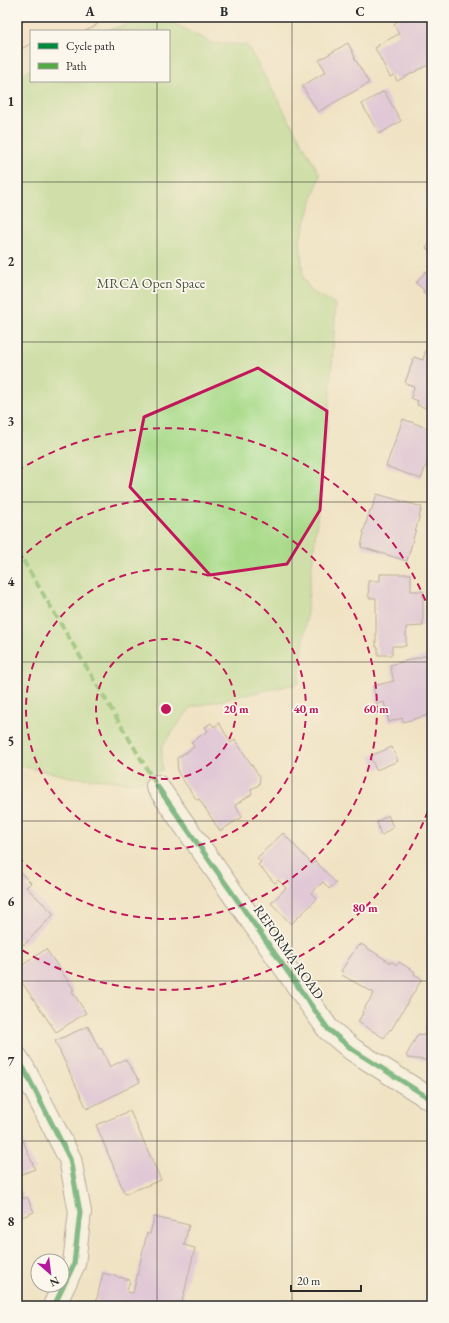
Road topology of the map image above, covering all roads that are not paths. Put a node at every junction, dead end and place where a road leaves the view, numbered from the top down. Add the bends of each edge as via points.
1 (56, 17) edge
2 (88, 17) edge
3 (32, 30) edge
4 (60, 30) edge
5 (30, 31) edge
6 (17, 38) edge
7 (30, 46) edge
8 (17, 53) edge
9 (157, 786) dead end
10 (17, 1058) edge
11 (432, 1100) edge
12 (54, 1306) edge

1 - 3 main road
2 - 4 main road
5 - 6 main road
7 - 8 main road
9 - 11 street, REFORMA ROAD via 328,1029 353,1050
10 - 12 street via 70,1159 80,1212 74,1264

